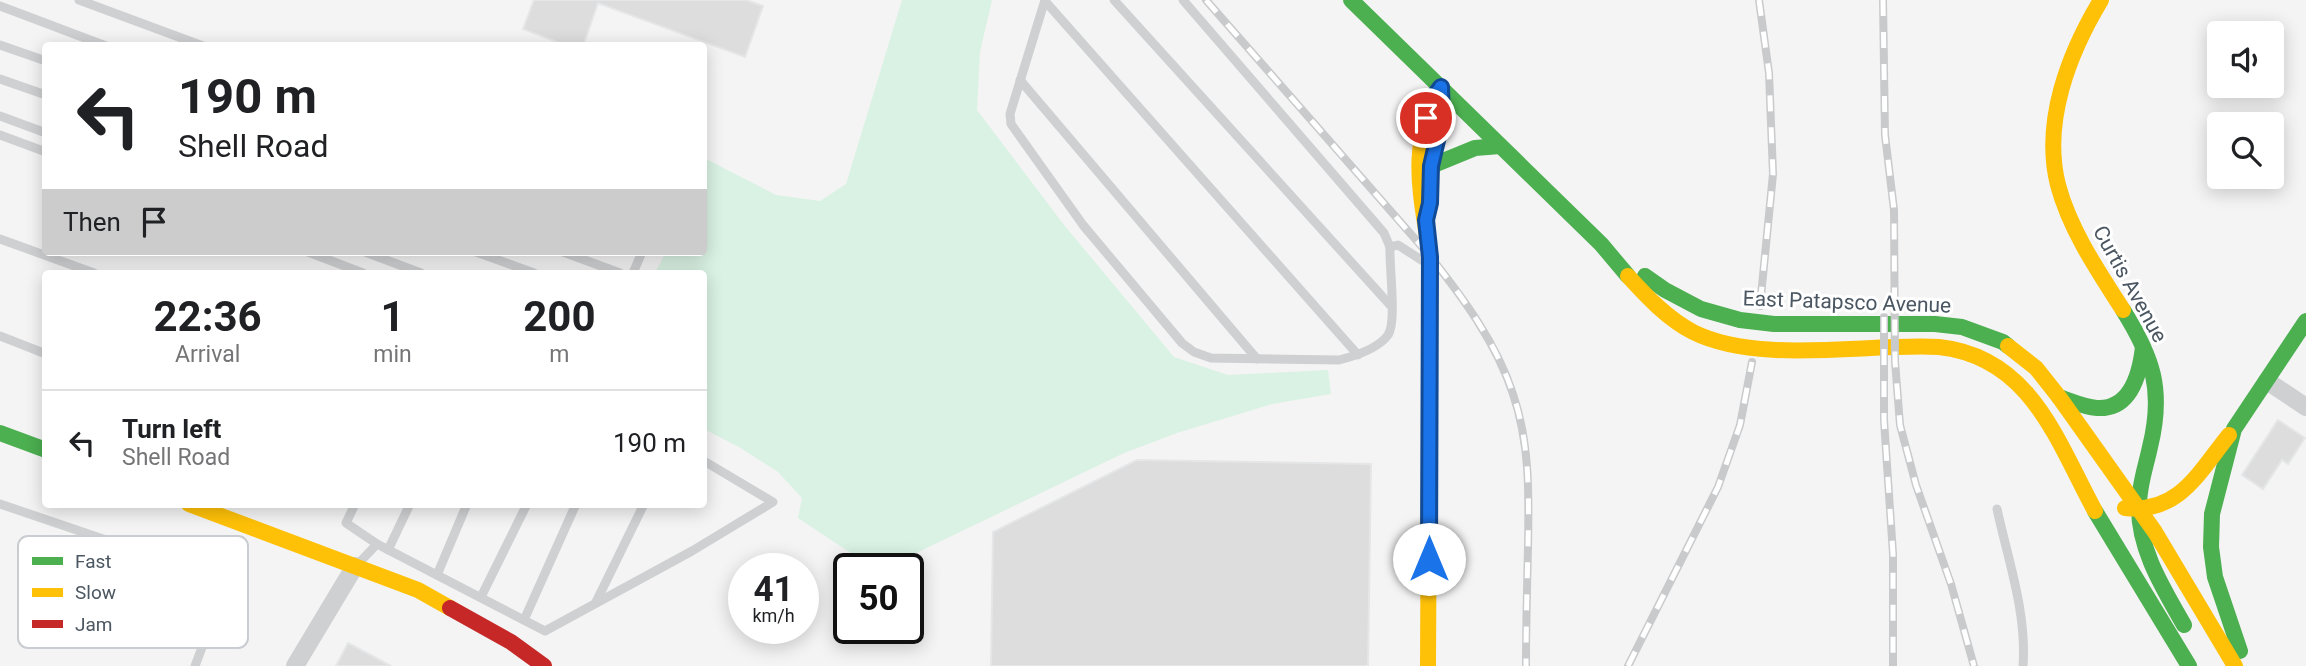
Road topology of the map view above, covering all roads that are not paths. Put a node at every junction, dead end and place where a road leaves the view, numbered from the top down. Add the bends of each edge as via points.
1 (79, 0) edge
2 (1045, 0) edge
3 (1114, 0) edge
4 (1183, 0) edge
5 (1352, 0) edge
6 (2101, 0) edge
7 (0, 6) edge
8 (95, 42) edge
9 (192, 42) edge
10 (0, 45) edge
11 (42, 60) edge
12 (0, 79) edge
13 (1020, 80) junction
14 (1446, 92) junction
15 (42, 94) edge
16 (0, 116) edge
17 (42, 131) edge
18 (0, 135) edge
19 (1500, 146) junction
20 (42, 151) edge
21 (1431, 166) junction
22 (1426, 220) junction
23 (0, 239) edge
24 (1601, 244) junction
25 (1390, 247) junction
26 (42, 254) edge
27 (47, 256) edge
28 (318, 256) edge
29 (376, 256) edge
30 (487, 256) edge
31 (574, 256) edge
32 (1430, 266) junction
33 (86, 270) edge
34 (355, 270) edge
35 (413, 270) edge
36 (526, 270) edge
37 (612, 270) edge
38 (1391, 306) junction
39 (2306, 321) edge
40 (0, 337) edge
41 (2143, 345) junction
42 (42, 353) edge
43 (1358, 355) junction
44 (1257, 359) junction
45 (2267, 381) junction
46 (2059, 397) junction
47 (2306, 407) edge
48 (2039, 410) junction
49 (2234, 429) junction
50 (0, 433) edge
51 (42, 449) edge
52 (707, 463) edge
53 (0, 503) edge
54 (200, 508) edge
55 (353, 508) edge
56 (408, 508) edge
57 (465, 508) edge
58 (525, 508) edge
59 (574, 508) edge
60 (642, 508) edge
61 (1997, 509) dead end
62 (2138, 511) junction
63 (96, 536) edge
64 (377, 544) junction
65 (388, 550) junction
66 (355, 566) junction
67 (437, 575) junction
68 (481, 597) junction
69 (595, 603) junction
70 (524, 620) junction
71 (202, 648) edge
72 (2198, 657) edge
73 (195, 666) edge
74 (295, 666) edge
75 (544, 666) edge
76 (1429, 666) edge
77 (2023, 666) edge
78 (2235, 666) edge
79 (2245, 666) edge

1 - 9 lane
2 - 13 lane
2 - 43 lane
3 - 38 lane
4 - 25 lane via 1384,233
5 - 14 main road, East Patapsco Avenue
6 - 41 main road, Curtis Avenue via 2071,56 2059,92 2054,170 2082,243
7 - 8 lane
10 - 11 lane
12 - 15 lane
13 - 44 lane
13 - 44 lane via 1011,124 1083,225 1182,343 1211,358
14 - 19 main road, East Patapsco Avenue
14 - 21 main road
14 - 22 main road via 1429,104 1419,158
16 - 17 lane
18 - 20 lane
19 - 21 main road via 1463,152
19 - 24 main road, East Patapsco Avenue
21 - 22 main road
22 - 32 main road
23 - 26 lane
24 - 46 main road, East Patapsco Avenue via 1681,299 1740,320 1934,324 1979,332 2022,355
24 - 48 main road, East Patapsco Avenue via 1658,306 1711,340 1773,348 1956,349 1974,353 2008,373
25 - 32 lane via 1398,245
25 - 38 lane
27 - 33 lane
28 - 34 lane
29 - 35 lane
30 - 36 lane
31 - 37 lane
32 - 76 main road
38 - 43 lane via 1386,338
39 - 45 main road
40 - 42 lane
41 - 46 main road via 2136,381 2117,403 2103,408
41 - 62 main road, Curtis Avenue via 2159,398
43 - 44 lane via 1339,360
45 - 47 street
45 - 49 main road
46 - 62 main road, East Patapsco Avenue
48 - 62 main road via 2104,493 2124,508
48 - 72 main road, East Patapsco Avenue via 2098,516
49 - 62 main road via 2177,497
49 - 79 main road via 2212,514 2211,547 2215,577
50 - 51 main road
52 - 69 lane via 773,502
53 - 63 lane
54 - 66 main road
55 - 64 lane via 346,523
56 - 65 lane
57 - 67 lane
58 - 68 lane
59 - 70 lane
60 - 69 lane
61 - 77 lane via 2019,607
62 - 72 main road, Curtis Avenue via 2151,561
62 - 78 main road, East Patapsco Avenue
64 - 65 lane
64 - 66 lane
65 - 67 lane
66 - 74 street
66 - 75 main road via 418,590 511,642
67 - 68 lane
68 - 70 lane
69 - 70 lane via 545,631
71 - 73 lane

